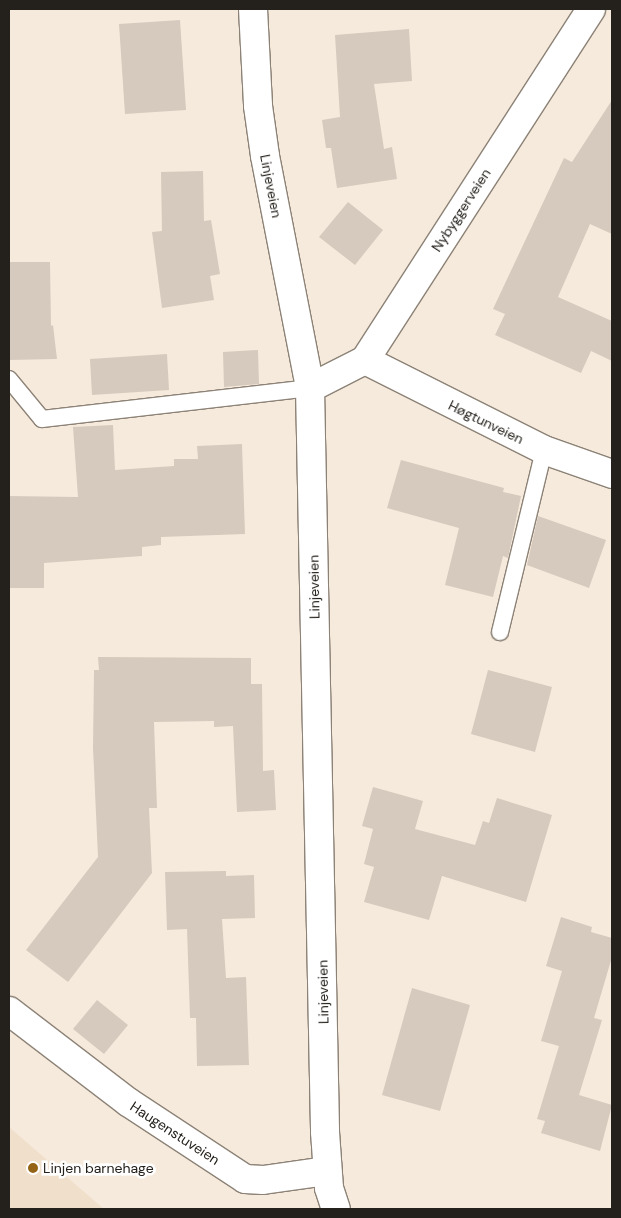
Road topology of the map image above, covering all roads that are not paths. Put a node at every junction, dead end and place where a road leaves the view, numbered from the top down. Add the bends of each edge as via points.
1 (253, 9) edge
2 (591, 9) edge
3 (365, 360) junction
4 (9, 379) edge
5 (310, 388) junction
6 (544, 450) junction
7 (612, 474) edge
8 (500, 632) dead end
9 (9, 1011) edge
10 (327, 1171) junction
11 (336, 1209) edge

1 - 5 street, Linjeveien via 258,106 265,156
2 - 3 street, Nybyggerveien
3 - 5 street
3 - 6 street, Høgtunveien
4 - 5 lane via 42,419
5 - 10 street, Linjeveien
6 - 7 street, Høgtunveien
6 - 8 lane
9 - 10 street, Haugenstuveien via 128,1102 245,1180
10 - 11 street

